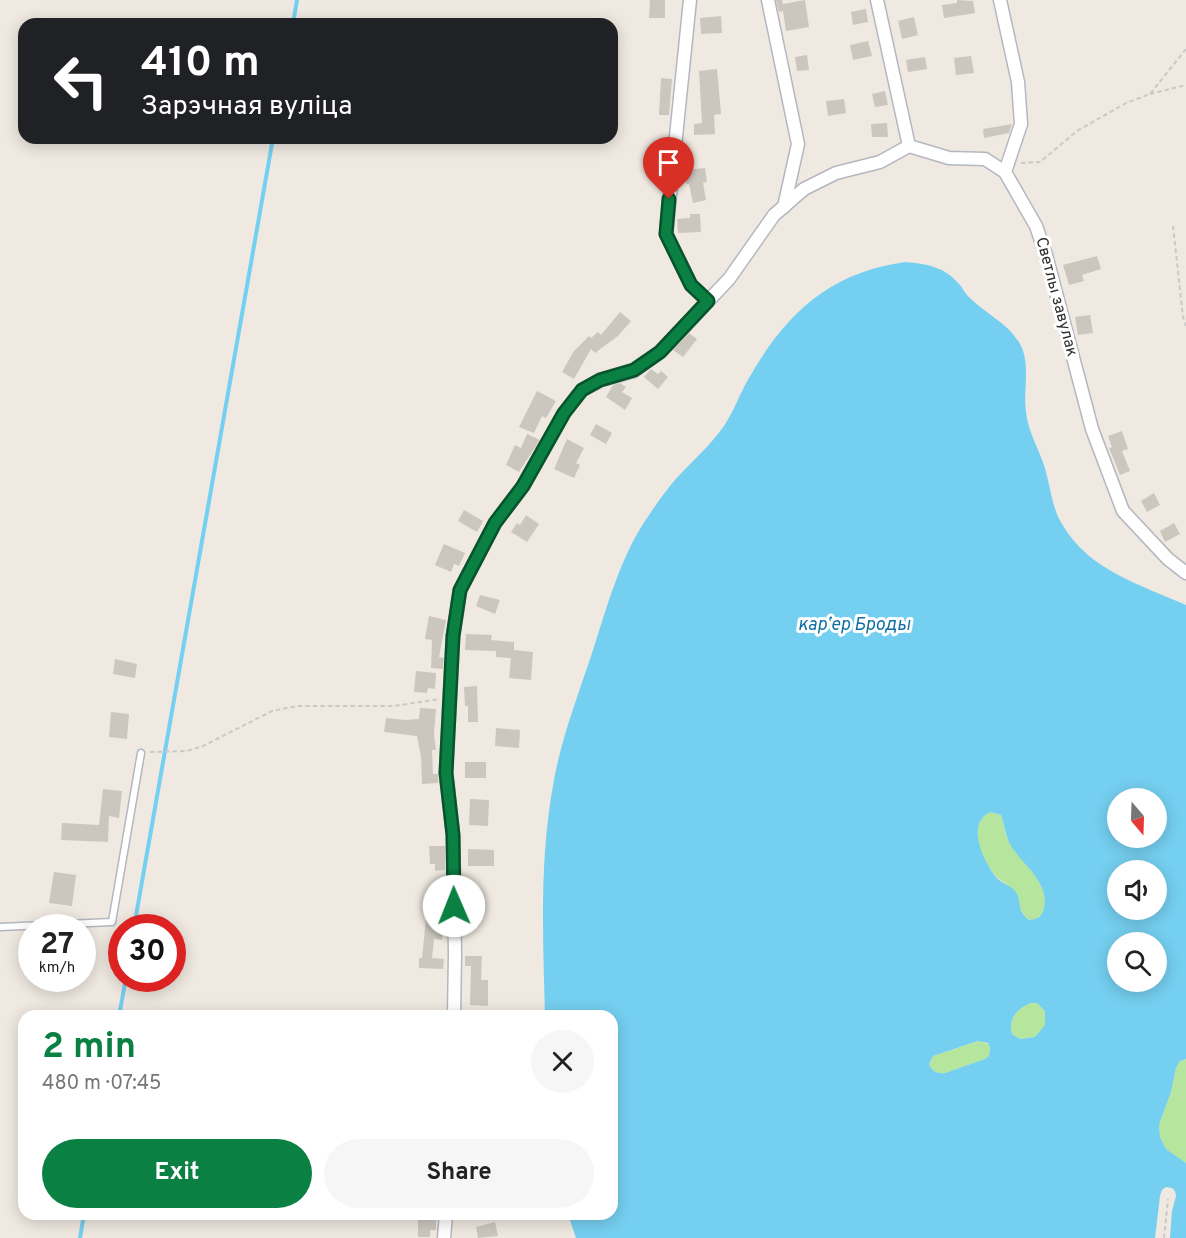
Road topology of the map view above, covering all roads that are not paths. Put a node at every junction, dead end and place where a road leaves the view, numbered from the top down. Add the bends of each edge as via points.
1 (690, 0) edge
2 (768, 0) edge
3 (877, 0) edge
4 (1000, 0) edge
5 (909, 146) junction
6 (1006, 168) junction
7 (784, 207) junction
8 (708, 301) junction
9 (1186, 573) edge
10 (141, 753) dead end
11 (0, 927) edge
12 (454, 1010) edge
13 (446, 1220) edge
14 (444, 1238) edge

1 - 8 street via 666,234 691,285
2 - 7 street via 798,144
3 - 5 street
4 - 6 street via 1018,82 1021,124
5 - 6 street via 949,158 985,159
5 - 7 street via 880,162 836,173 804,189
6 - 9 street, Светлы завулак via 1036,226 1092,429 1124,512
7 - 8 street
8 - 12 street via 660,352 634,370 582,390 564,413 523,486 495,523 460,590 453,636 446,773 453,835
10 - 11 lane via 112,922
13 - 14 street

